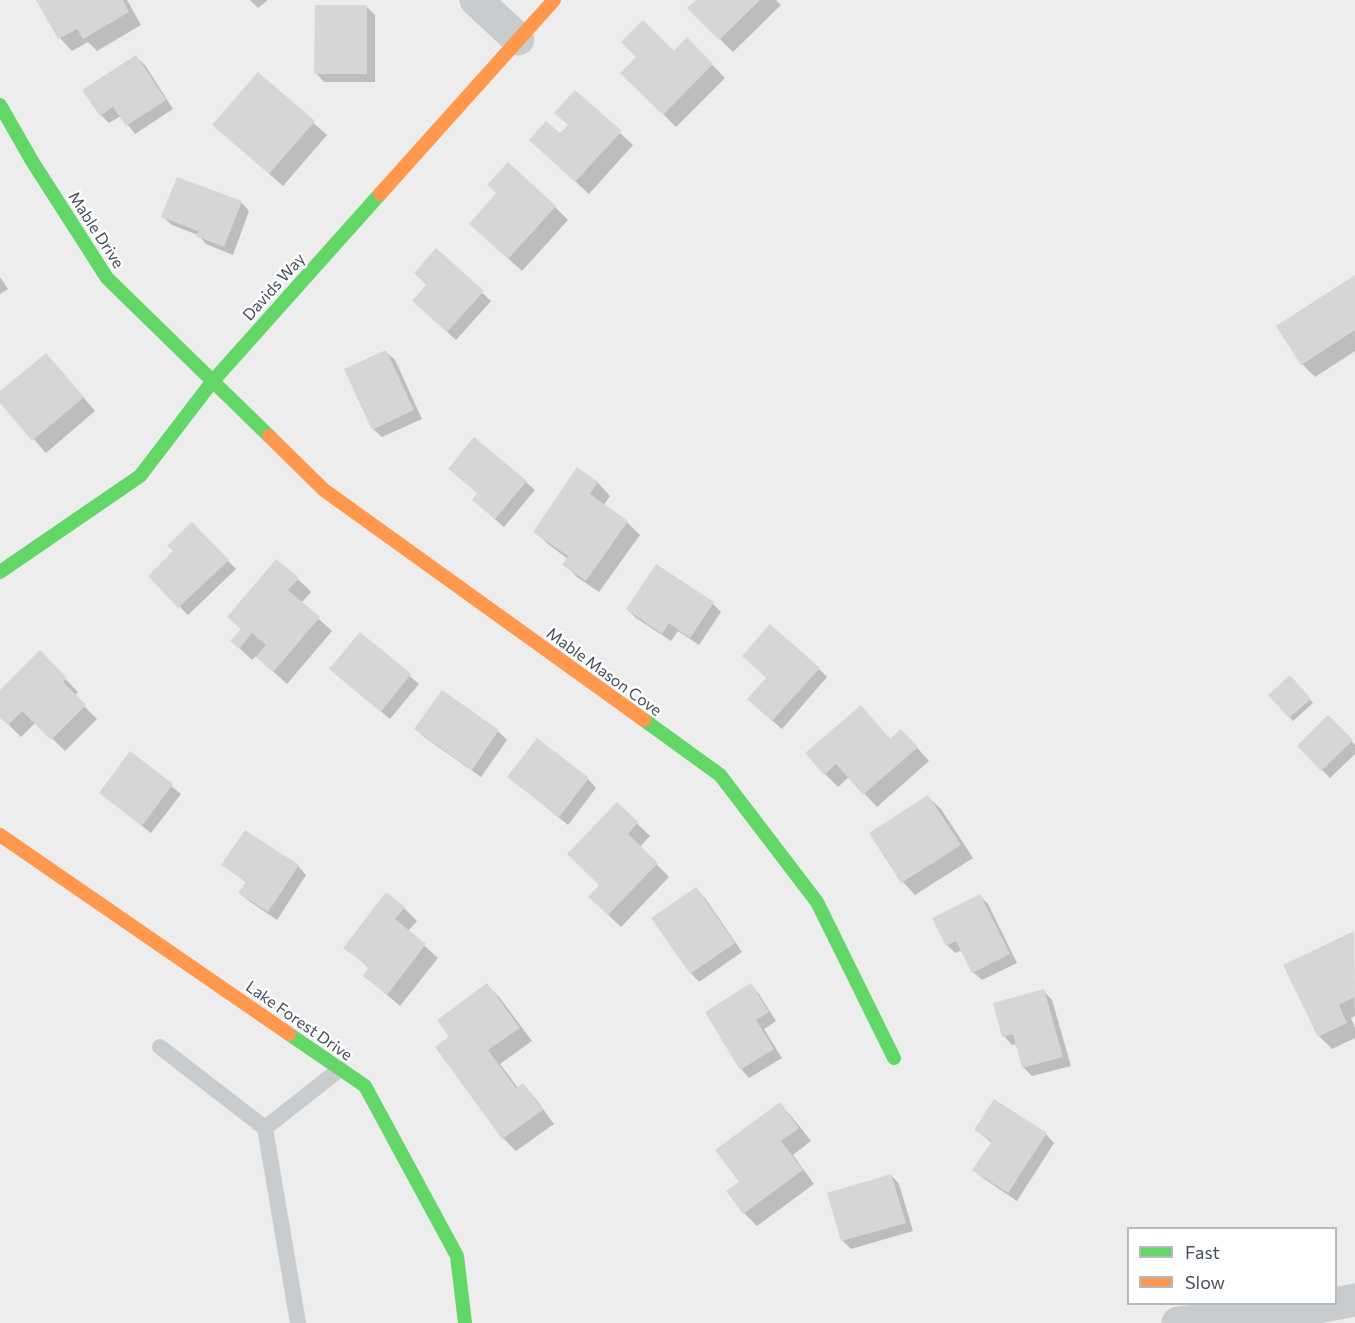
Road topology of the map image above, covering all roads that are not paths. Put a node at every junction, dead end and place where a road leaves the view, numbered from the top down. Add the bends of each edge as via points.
1 (476, 0) edge
2 (554, 0) edge
3 (518, 39) junction
4 (0, 105) edge
5 (212, 382) junction
6 (0, 572) edge
7 (0, 835) edge
8 (160, 1047) dead end
9 (894, 1058) dead end
10 (340, 1069) junction
11 (265, 1128) junction
12 (1355, 1300) edge
13 (1337, 1303) edge
14 (1328, 1305) edge
15 (298, 1323) edge
16 (465, 1323) edge
17 (1178, 1323) edge

1 - 3 street
2 - 3 street, Davids Way
3 - 5 street, Davids Way
4 - 5 street, Mable Drive via 107,278
5 - 6 street, Davids Way via 140,476
5 - 9 street, Mable Mason Cove via 324,490 720,775 818,902
7 - 10 street, Lake Forest Drive
8 - 11 lane
10 - 11 lane
10 - 16 street, Lake Forest Drive via 365,1086 457,1256
11 - 15 lane
12 - 13 street
14 - 17 street

